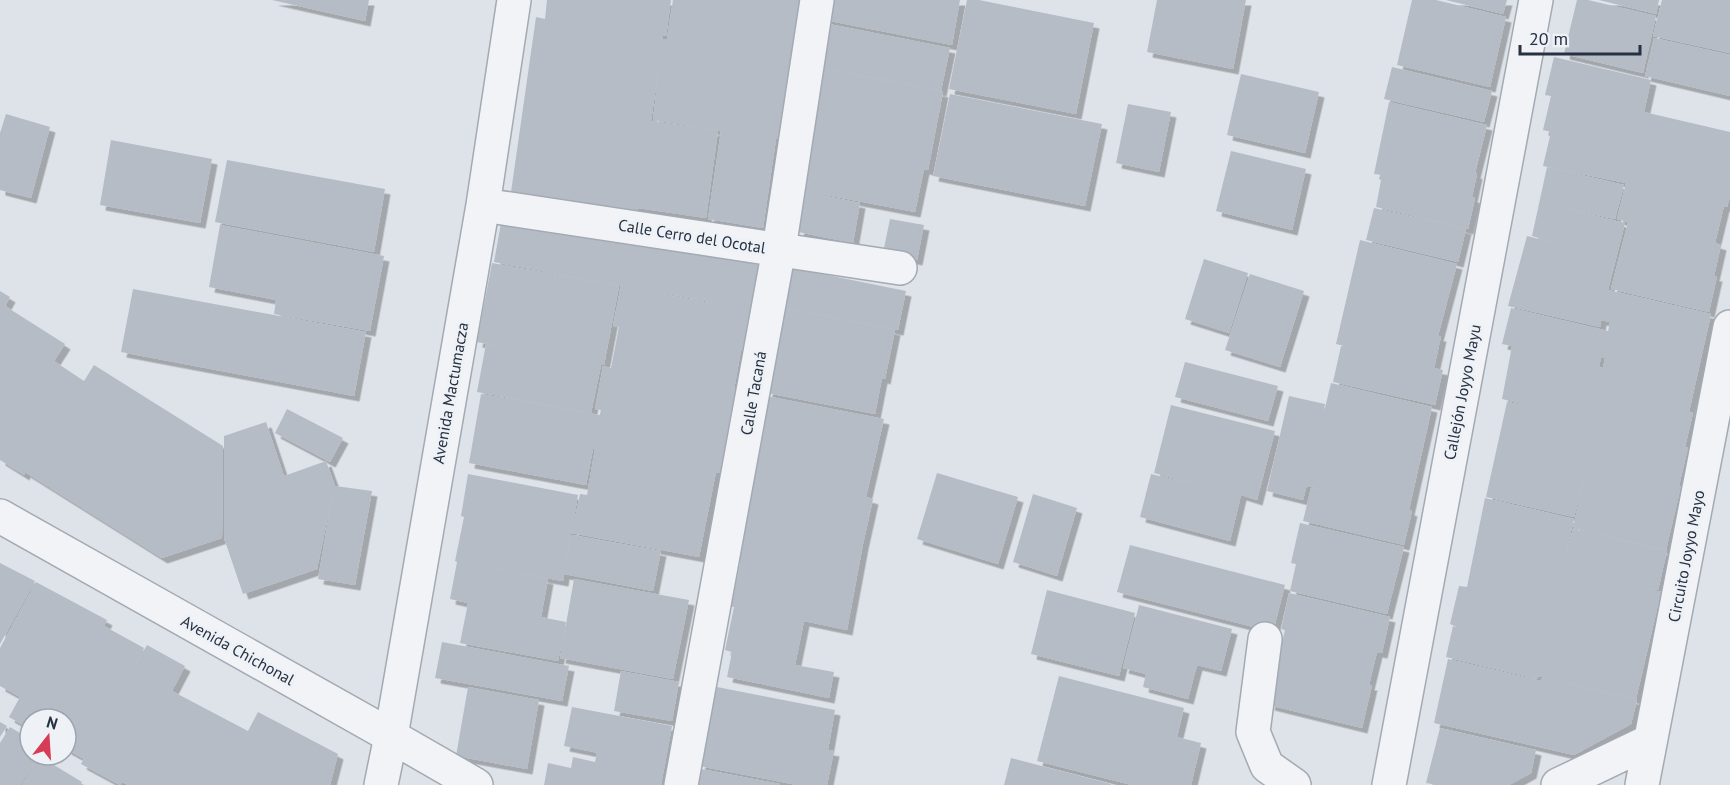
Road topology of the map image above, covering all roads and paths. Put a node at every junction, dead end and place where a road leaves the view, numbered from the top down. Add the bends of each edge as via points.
1 (514, 0) edge
2 (817, 0) edge
3 (1536, 0) edge
4 (483, 205) junction
5 (779, 249) junction
6 (900, 268) dead end
7 (1730, 327) edge
8 (0, 516) edge
9 (1265, 639) dead end
10 (391, 736) junction
11 (1650, 741) junction
12 (381, 785) edge
13 (476, 785) edge
14 (681, 785) edge
15 (1294, 785) edge
16 (1389, 785) edge
17 (1558, 785) edge
18 (1642, 785) edge

1 - 4 street, Avenida Mactumacza
2 - 5 street, Calle Tacaná
3 - 16 street, Callejón Joyyo Mayu
4 - 5 street, Calle Cerro del Ocotal
4 - 10 street, Avenida Mactumacza
5 - 6 street, Calle Cerro del Ocotal
5 - 14 street, Calle Tacaná
7 - 11 street, Circuito Joyyo Mayo
8 - 10 street, Avenida Chichonal
9 - 15 street via 1253,732 1267,766
10 - 12 street, Avenida Mactumacza
10 - 13 street, Avenida Chichonal
11 - 17 street
11 - 18 street, Circuito Joyyo Mayo

